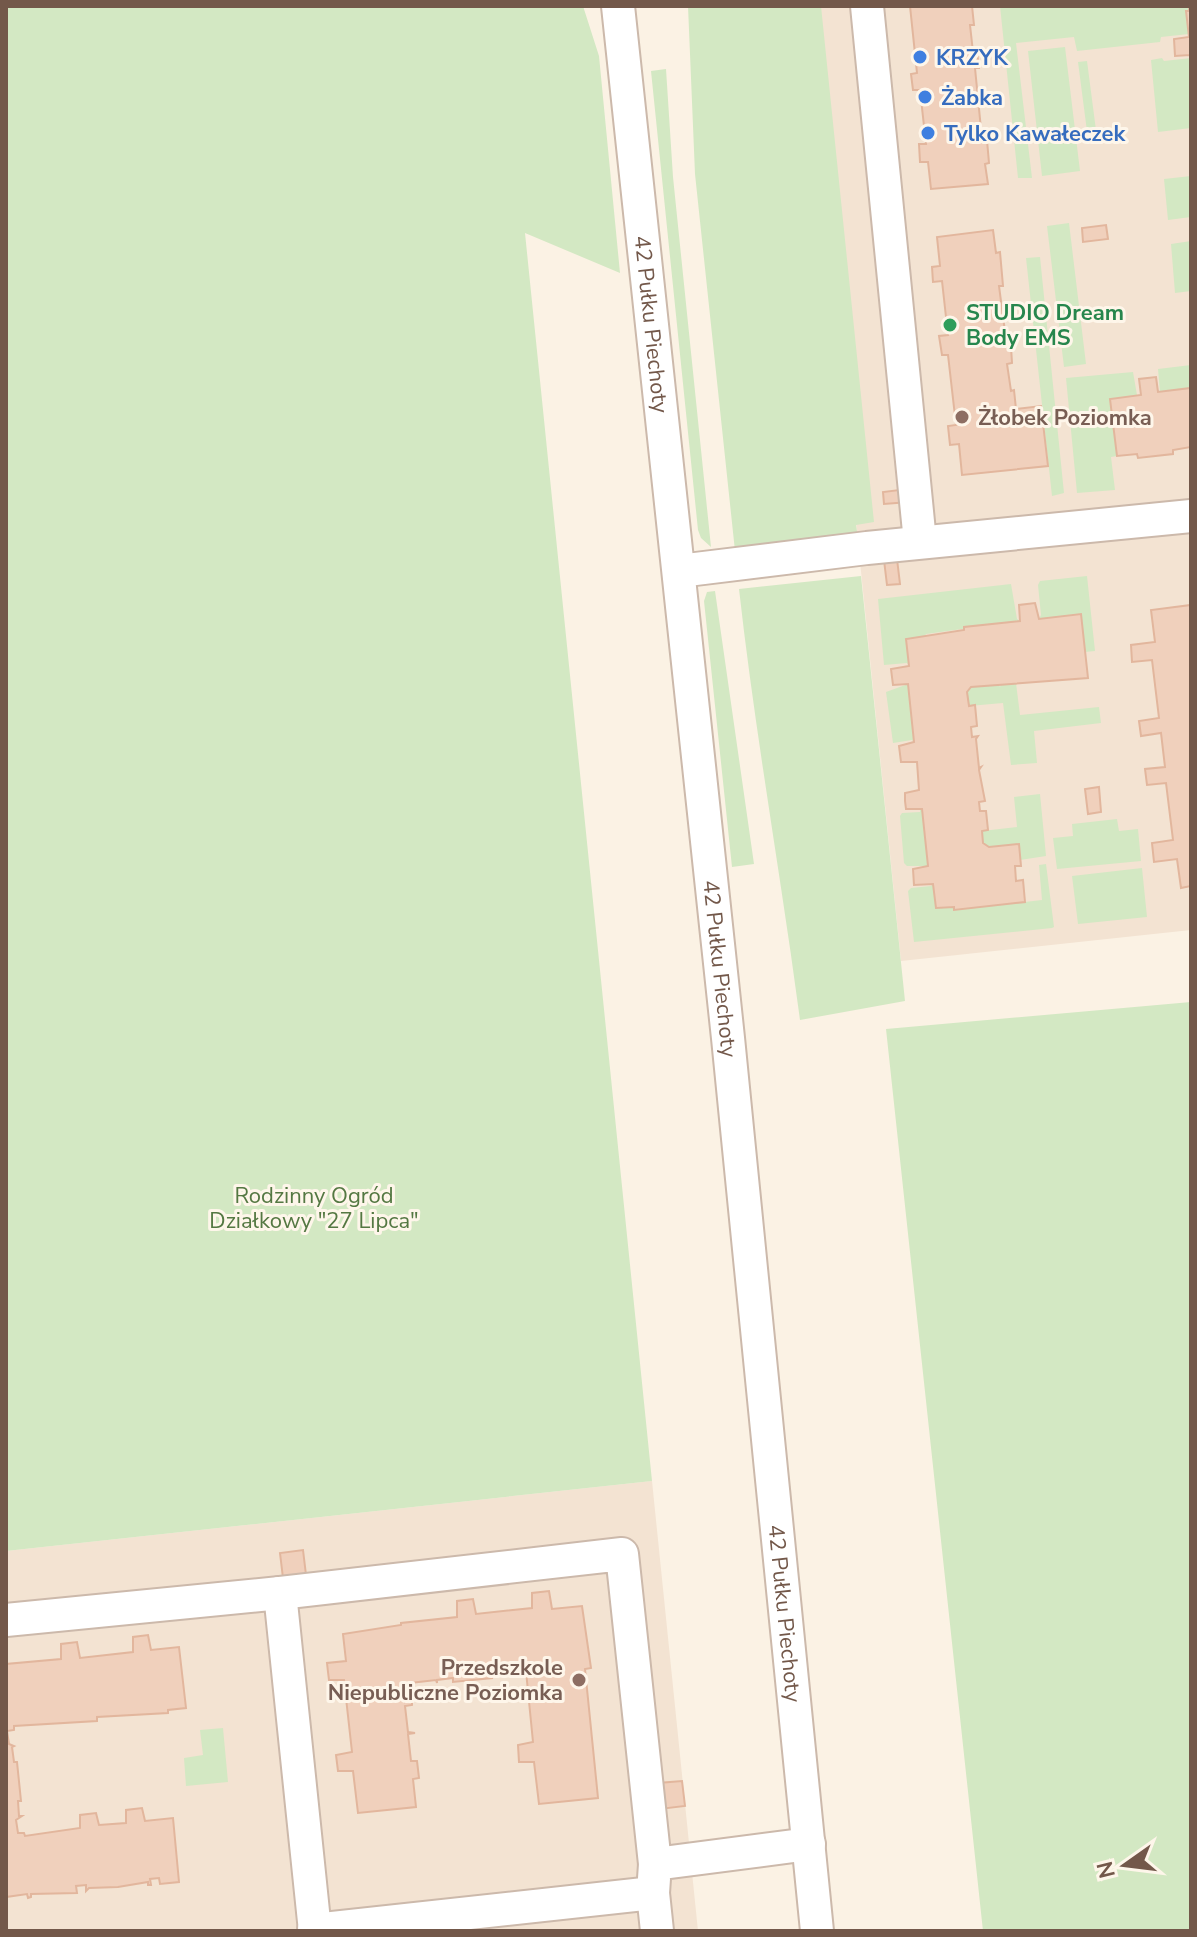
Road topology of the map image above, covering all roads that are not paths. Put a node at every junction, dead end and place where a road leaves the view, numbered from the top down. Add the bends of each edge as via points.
1 (618, 6) edge
2 (867, 6) edge
3 (1191, 516) edge
4 (920, 542) junction
5 (679, 571) junction
6 (280, 1593) junction
7 (6, 1620) edge
8 (809, 1844) junction
9 (654, 1878) junction
10 (314, 1930) edge
11 (657, 1931) edge
12 (817, 1931) edge

1 - 5 street, 42 Pułku Piechoty
2 - 4 street
3 - 4 street
4 - 5 street
5 - 8 street, 42 Pułku Piechoty
6 - 7 street
6 - 9 street via 622,1554
6 - 10 street
8 - 9 street via 746,1852
8 - 12 street, 42 Pułku Piechoty
9 - 10 street
9 - 11 street

